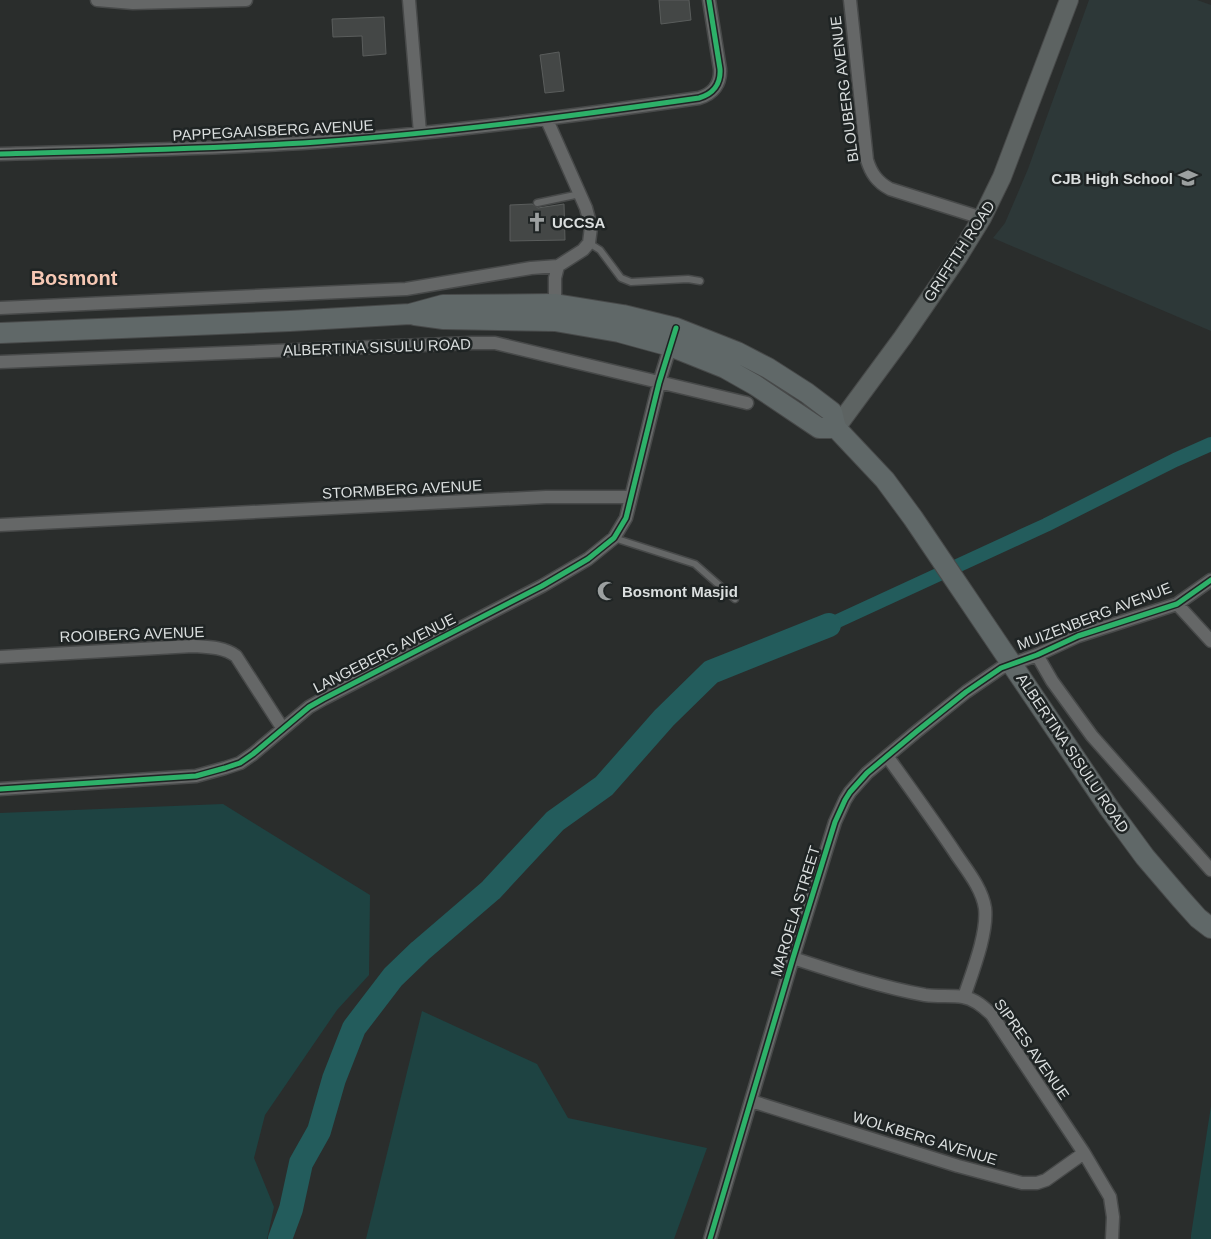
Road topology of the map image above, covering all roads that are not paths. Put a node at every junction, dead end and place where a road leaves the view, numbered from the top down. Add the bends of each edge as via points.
1 (98, 0) edge
2 (246, 0) edge
3 (409, 0) edge
4 (709, 0) edge
5 (850, 0) edge
6 (1069, 0) edge
7 (547, 120) junction
8 (420, 133) junction
9 (0, 154) edge
10 (580, 194) junction
11 (537, 203) dead end
12 (982, 218) junction
13 (589, 243) junction
14 (558, 266) junction
15 (700, 281) dead end
16 (0, 308) edge
17 (555, 313) junction
18 (0, 332) edge
19 (673, 337) junction
20 (0, 362) edge
21 (659, 383) junction
22 (747, 403) dead end
23 (836, 428) junction
24 (631, 497) junction
25 (0, 525) edge
26 (614, 538) junction
27 (1211, 580) edge
28 (735, 599) dead end
29 (1177, 604) junction
30 (1211, 641) edge
31 (1037, 654) junction
32 (0, 657) edge
33 (1012, 664) junction
34 (283, 729) junction
35 (887, 756) junction
36 (0, 789) edge
37 (1211, 870) edge
38 (1211, 928) edge
39 (793, 958) junction
40 (964, 997) junction
41 (751, 1101) junction
42 (1084, 1153) junction
43 (710, 1239) edge
44 (1112, 1239) edge

1 - 2 street via 133,3
3 - 8 street
4 - 7 street, PAPPEGAAISBERG AVENUE via 720,74 718,85 712,91 699,98
5 - 12 street, BLOUBERG AVENUE via 867,160 872,174 890,189
6 - 12 street, GRIFFITH ROAD via 1002,177
7 - 8 street, PAPPEGAAISBERG AVENUE
7 - 10 street
8 - 9 street, PAPPEGAAISBERG AVENUE via 315,142
10 - 11 lane
10 - 13 street via 591,222
12 - 23 street, GRIFFITH ROAD via 903,337
13 - 14 street
13 - 15 lane via 600,250 621,278 632,282
14 - 16 street via 406,289
14 - 17 street
17 - 18 main road, ALBERTINA SISULU ROAD via 443,305 410,314
17 - 19 main road, ALBERTINA SISULU ROAD via 619,332
19 - 21 street
19 - 23 main road, ALBERTINA SISULU ROAD via 755,384 819,428
20 - 21 street, ALBERTINA SISULU ROAD via 495,343
21 - 22 street, ALBERTINA SISULU ROAD
21 - 24 street
23 - 33 main road, ALBERTINA SISULU ROAD via 885,480
24 - 25 street, STORMBERG AVENUE via 546,498
24 - 26 street, LANGEBERG AVENUE via 626,518
26 - 28 lane via 695,564
26 - 34 street, LANGEBERG AVENUE via 588,559 542,586 309,707
27 - 29 street, MUIZENBERG AVENUE
29 - 30 street
29 - 31 street, MUIZENBERG AVENUE via 1078,636
31 - 33 street, MUIZENBERG AVENUE
31 - 37 street, ALBERTINA SISULU ROAD via 1052,681 1092,736
32 - 34 street, ROOIBERG AVENUE via 193,646 220,648 236,656
33 - 35 street, MAROELA STREET via 985,678
33 - 38 main road, ALBERTINA SISULU ROAD via 1140,850 1198,918
34 - 36 street, LANGEBERG AVENUE via 240,763 196,776
35 - 39 street, MAROELA STREET via 867,773 845,800 835,822
35 - 40 street via 970,875 985,907 976,961
39 - 40 street via 914,993
39 - 41 street, MAROELA STREET
40 - 42 street, SIPRES AVENUE via 979,1003 992,1015
41 - 42 street, WOLKBERG AVENUE via 1022,1183 1038,1184
41 - 43 street, MAROELA STREET
42 - 44 street, SIPRES AVENUE via 1110,1197 1114,1216

